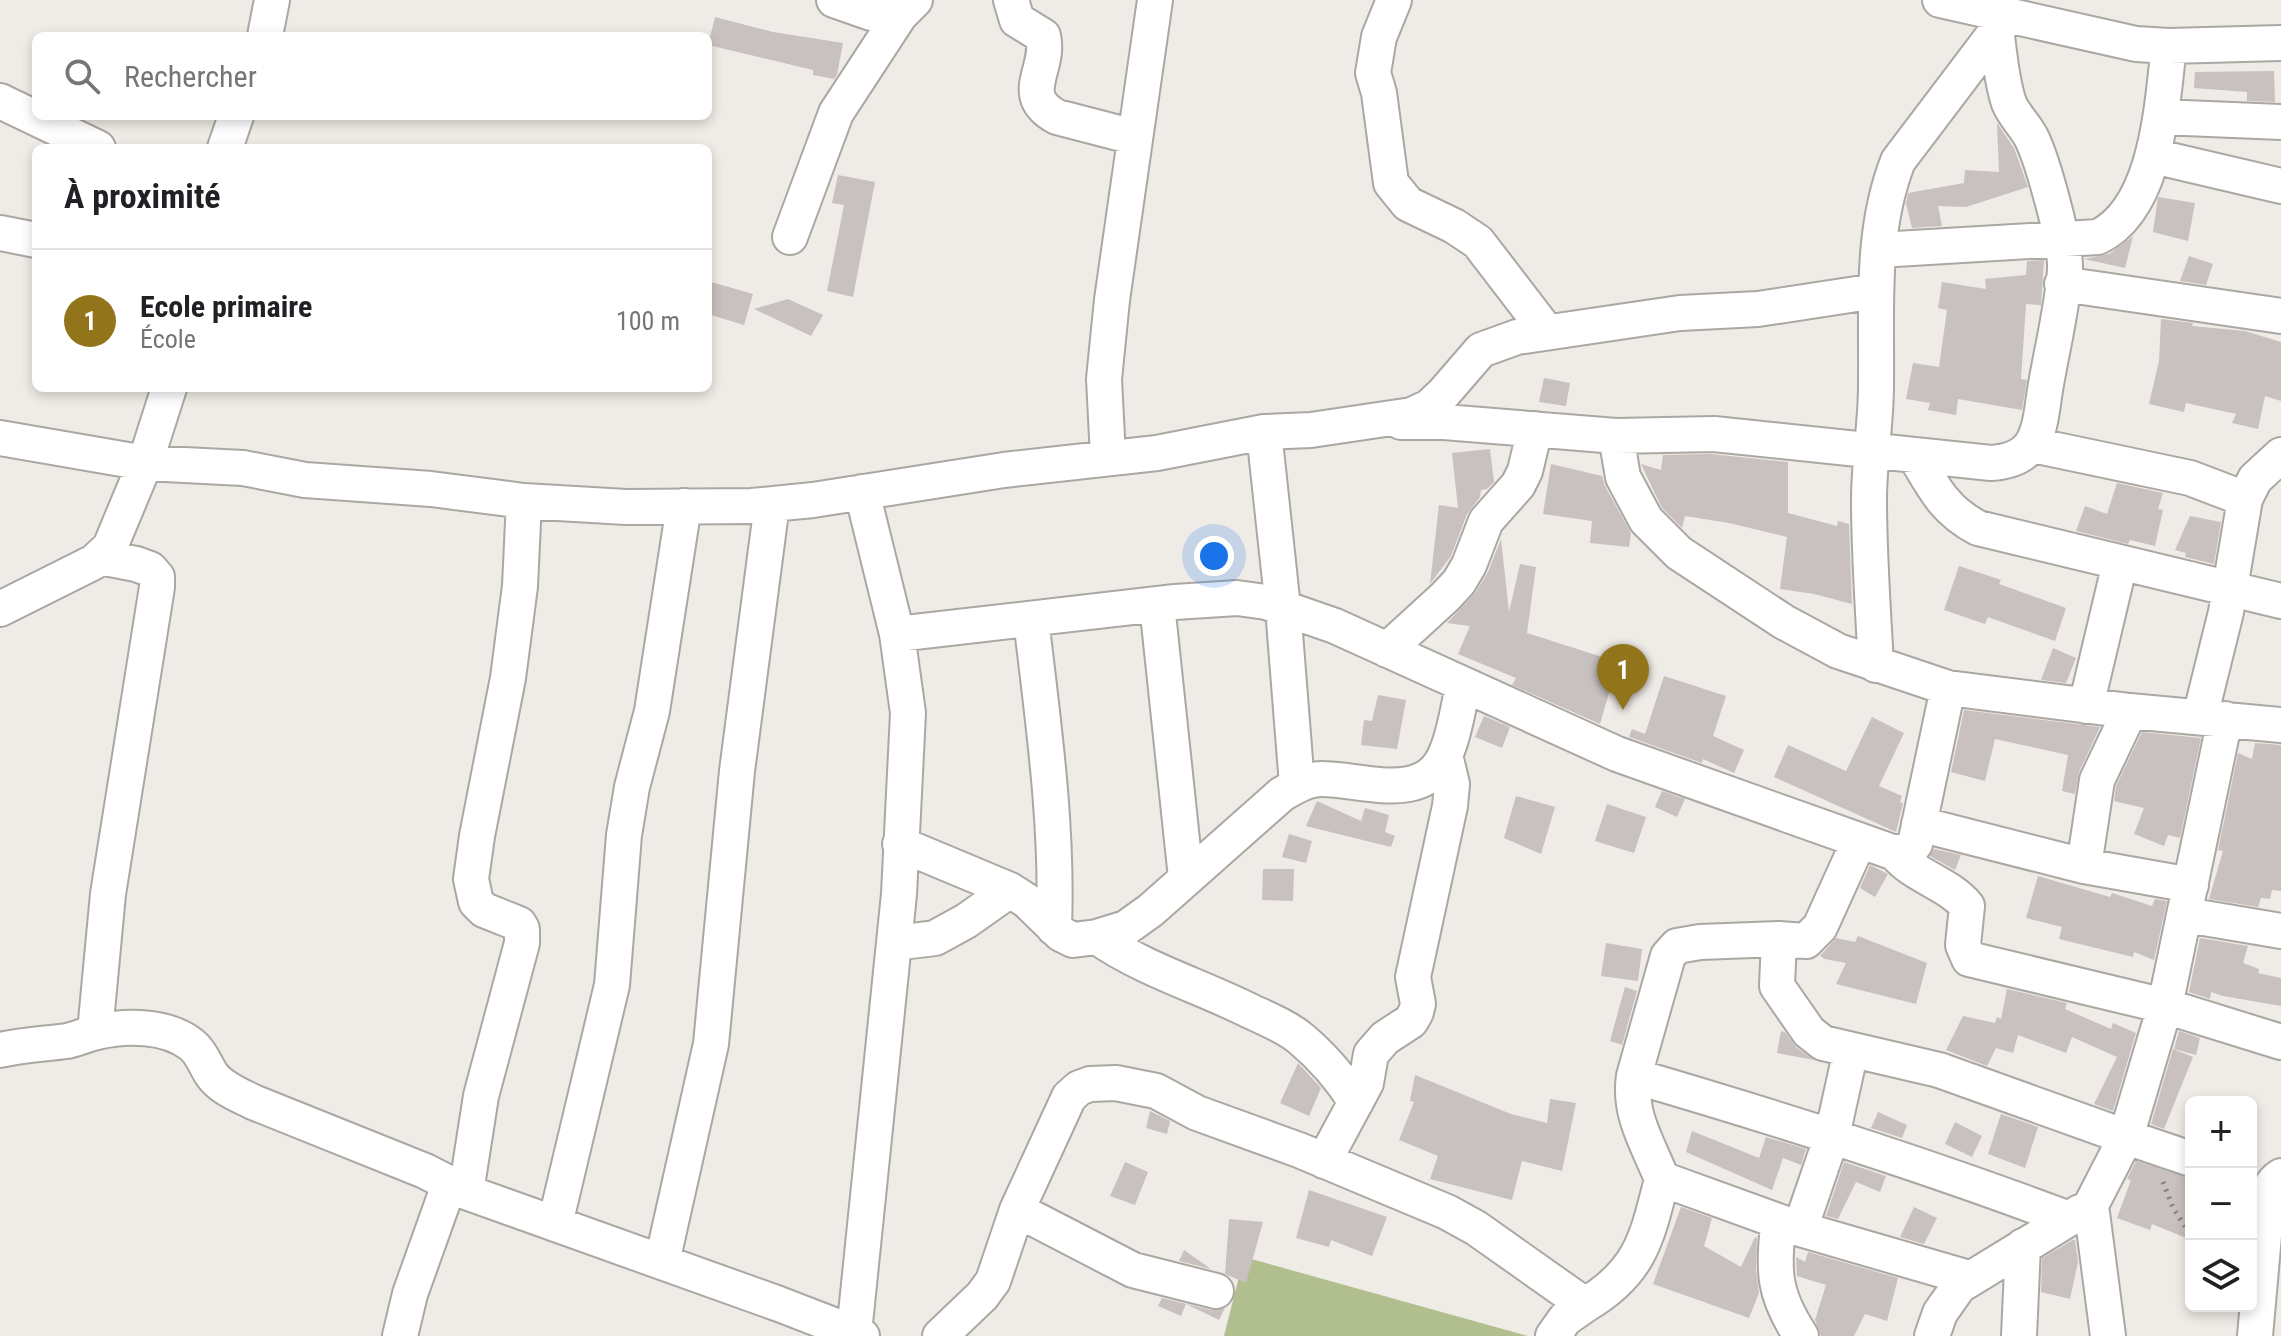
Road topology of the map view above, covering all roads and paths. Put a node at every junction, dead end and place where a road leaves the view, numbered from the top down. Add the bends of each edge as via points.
1 (272, 0) edge
2 (834, 0) edge
3 (1011, 0) edge
4 (1155, 0) edge
5 (1394, 0) edge
6 (1940, 0) edge
7 (908, 8) edge
8 (2002, 24) junction
9 (266, 32) edge
10 (2281, 43) edge
11 (2169, 46) junction
12 (0, 101) edge
13 (32, 116) edge
14 (2161, 117) junction
15 (40, 120) edge
16 (235, 120) edge
17 (2281, 122) edge
18 (1134, 137) junction
19 (90, 144) edge
20 (226, 144) edge
21 (2153, 156) junction
22 (2281, 186) edge
23 (0, 233) edge
24 (790, 237) dead end
25 (2060, 238) junction
26 (32, 239) edge
27 (1879, 250) junction
28 (2062, 284) junction
29 (1876, 291) junction
30 (2281, 316) edge
31 (1547, 332) junction
32 (168, 392) edge
33 (1373, 422) junction
34 (1535, 429) junction
35 (1264, 432) junction
36 (1616, 436) junction
37 (0, 438) edge
38 (2033, 445) junction
39 (1871, 452) junction
40 (2281, 455) edge
41 (1915, 456) junction
42 (1108, 457) junction
43 (145, 463) junction
44 (862, 492) junction
45 (2245, 499) junction
46 (524, 501) junction
47 (772, 504) junction
48 (684, 506) junction
49 (100, 557) junction
50 (2120, 563) junction
51 (2230, 586) junction
52 (2281, 601) edge
53 (1157, 604) junction
54 (1283, 608) junction
55 (0, 609) edge
56 (1031, 619) junction
57 (897, 634) junction
58 (1387, 650) junction
59 (1876, 665) junction
60 (1463, 686) junction
61 (1948, 688) junction
62 (2086, 706) junction
63 (2130, 711) junction
64 (2212, 718) junction
65 (2281, 725) edge
66 (1445, 755) junction
67 (1297, 785) junction
68 (1919, 824) junction
69 (1859, 841) junction
70 (900, 844) junction
71 (1895, 853) junction
72 (2084, 866) junction
73 (1186, 878) junction
74 (1010, 890) junction
75 (2188, 900) junction
76 (1054, 928) junction
77 (2281, 931) edge
78 (1097, 937) junction
79 (1779, 939) junction
80 (894, 943) junction
81 (2165, 1006) junction
82 (95, 1032) junction
83 (2281, 1042) edge
84 (0, 1050) edge
85 (1851, 1050) junction
86 (1634, 1076) junction
87 (1356, 1102) junction
88 (1832, 1136) junction
89 (2138, 1142) junction
90 (2185, 1157) edge
91 (1324, 1161) junction
92 (2272, 1177) edge
93 (1662, 1179) junction
94 (456, 1187) junction
95 (1017, 1210) junction
96 (2080, 1212) junction
97 (555, 1224) junction
98 (1789, 1225) junction
99 (2185, 1226) edge
100 (2023, 1246) junction
101 (662, 1262) junction
102 (1969, 1278) junction
103 (1216, 1291) dead end
104 (1585, 1305) junction
105 (858, 1335) edge
106 (400, 1336) edge
107 (940, 1336) edge
108 (1553, 1336) edge
109 (1801, 1336) edge
110 (1932, 1336) edge
111 (2019, 1336) edge
112 (2108, 1336) edge
113 (2255, 1336) edge

1 - 9 street
2 - 7 street via 871,13
3 - 18 street via 1017,20 1043,36 1036,92 1045,111
4 - 18 street
5 - 31 street via 1379,37 1373,73 1391,183 1408,204 1478,242
6 - 8 street
7 - 24 street via 836,113
8 - 11 street
8 - 25 street via 2010,106 2037,149
8 - 27 street via 1898,161
10 - 11 street
11 - 14 street
12 - 13 street
14 - 17 street
14 - 21 street
15 - 19 street
16 - 20 street
18 - 42 street via 1104,379
21 - 22 street
21 - 25 street via 2136,197 2113,227 2098,237
23 - 26 street
25 - 27 street
25 - 28 street
27 - 29 street
28 - 30 street
28 - 38 street
29 - 31 street
29 - 39 street via 1876,425
31 - 33 street via 1481,350 1429,407
32 - 43 street
33 - 34 street
33 - 35 street
34 - 36 street
34 - 58 street via 1525,471 1486,521 1459,582
35 - 42 street
35 - 54 street
36 - 39 street via 1714,434
36 - 59 street via 1623,477 1646,520 1679,553 1810,638
37 - 43 street
38 - 41 street via 2008,462
38 - 45 street via 2190,478
39 - 41 street
39 - 59 street
40 - 45 street via 2255,479
41 - 50 street via 1945,505 1978,528
42 - 44 street
43 - 46 street via 243,468 305,480
43 - 49 street via 120,528
44 - 47 street
44 - 57 street
45 - 51 street
46 - 48 street
46 - 94 street via 508,678 471,879 476,902 519,924 522,943
47 - 48 street
47 - 101 street via 737,771 711,1044
48 - 97 street via 652,711 624,835 612,985
49 - 55 street
49 - 82 street via 150,569 157,587 108,894
50 - 51 street
50 - 62 street
51 - 52 street
51 - 64 street
53 - 54 street via 1237,598
53 - 56 street
53 - 73 street
54 - 58 street
54 - 67 street
56 - 57 street
56 - 76 street via 1051,785
57 - 70 street via 908,713
58 - 60 street
59 - 61 street
60 - 66 street
60 - 69 street via 1617,754
61 - 62 street
61 - 68 street
62 - 63 street
63 - 64 street
63 - 72 street via 2097,780
64 - 65 street
64 - 75 street
66 - 67 street via 1428,776 1407,785 1320,779
66 - 87 street via 1452,784 1450,806 1413,977 1416,1012 1371,1054 1369,1074
67 - 73 street
68 - 71 street via 1915,844
68 - 72 street
69 - 71 street
69 - 79 street via 1820,927 1806,941
70 - 74 street
70 - 80 street
71 - 81 street via 1967,906 1963,945 1969,959
72 - 75 street
73 - 78 street via 1126,928
74 - 76 street
74 - 80 street via 935,938
75 - 77 street
75 - 81 street
76 - 78 street via 1073,940
78 - 87 street via 1298,1036 1337,1073
79 - 85 street via 1777,986 1782,996 1815,1038
79 - 86 street via 1677,946 1662,972
80 - 105 street
81 - 83 street
81 - 89 street
82 - 84 street via 70,1041
82 - 94 street via 137,1028 170,1033 191,1044 213,1078 228,1090
85 - 88 street
85 - 89 street via 1939,1070
86 - 88 street
86 - 93 street via 1633,1108
87 - 91 street
88 - 96 street
88 - 98 street
89 - 90 street
89 - 96 street
89 - 99 path
91 - 95 street via 1197,1113 1156,1091 1090,1084 1069,1097
91 - 104 street via 1457,1217
92 - 113 street
93 - 98 street
93 - 104 street via 1648,1235 1631,1268
94 - 97 street
94 - 106 street via 445,1196
95 - 103 street via 1133,1270
95 - 107 street via 993,1281
96 - 100 street
96 - 112 street
97 - 101 street
98 - 102 street
98 - 109 street via 1776,1285
100 - 102 street
100 - 111 street
101 - 105 street
102 - 110 street via 1947,1300
104 - 108 street

